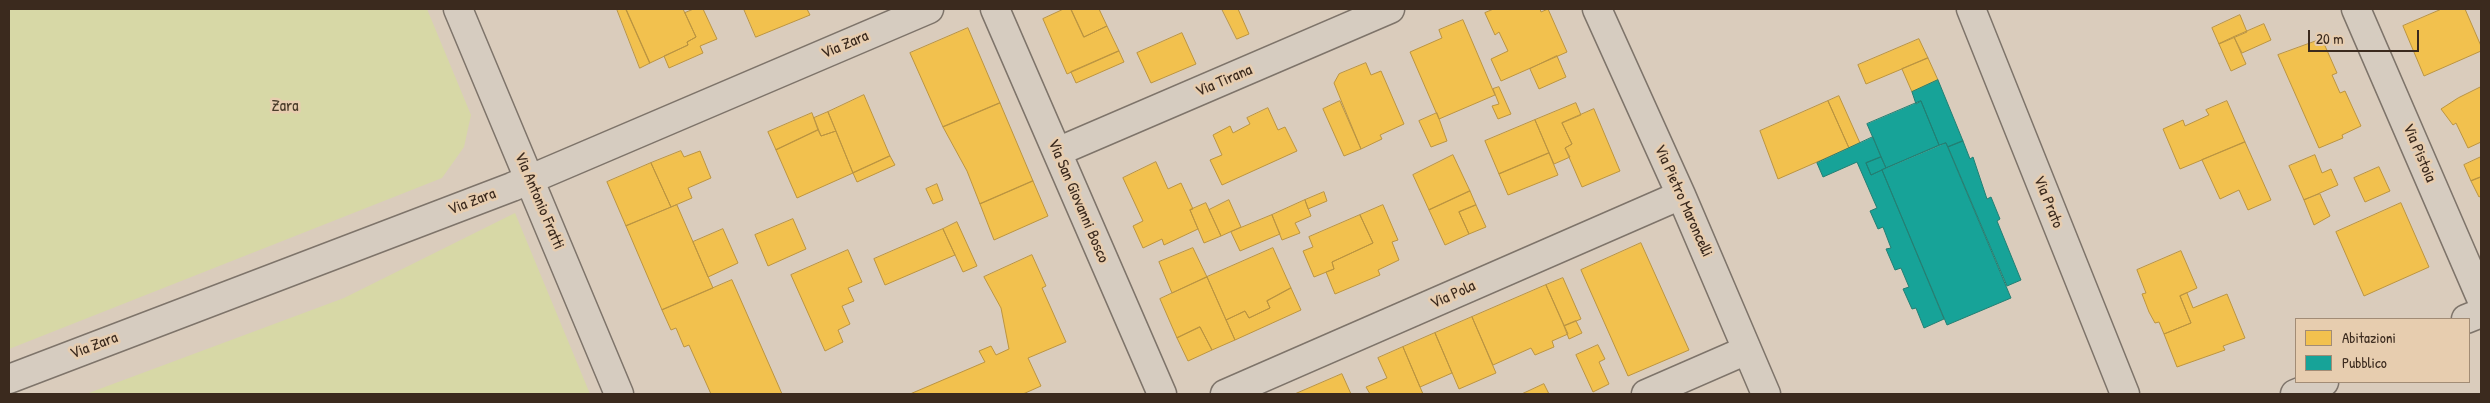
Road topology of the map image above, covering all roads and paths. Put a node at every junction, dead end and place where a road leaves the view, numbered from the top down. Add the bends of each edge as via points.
1 (458, 9) edge
2 (929, 9) edge
3 (995, 9) edge
4 (1390, 9) edge
5 (1597, 9) edge
6 (1971, 9) edge
7 (2356, 9) edge
8 (1057, 152) junction
9 (530, 180) junction
10 (1681, 196) junction
11 (2481, 298) edge
12 (2481, 313) edge
13 (2468, 318) edge
14 (1747, 350) junction
15 (9, 379) edge
16 (2322, 383) edge
17 (619, 394) edge
18 (1162, 394) edge
19 (1225, 394) edge
20 (1646, 394) edge
21 (1766, 394) edge
22 (2125, 394) edge
23 (2295, 394) edge

1 - 9 street, Via Antonio Fratti
2 - 9 street, Via Zara
3 - 8 street, Via San Giovanni Bosco
4 - 8 street, Via Tirana
5 - 10 street, Via Pietro Maroncelli
6 - 22 street, Via Prato
7 - 11 street, Via Pistoia
8 - 18 street, Via San Giovanni Bosco
9 - 15 street, Via Zara
9 - 17 street, Via Antonio Fratti
10 - 14 street, Via Pietro Maroncelli
10 - 19 street, Via Pola
12 - 13 street
14 - 20 street
14 - 21 street, Via Pietro Maroncelli
16 - 23 street

